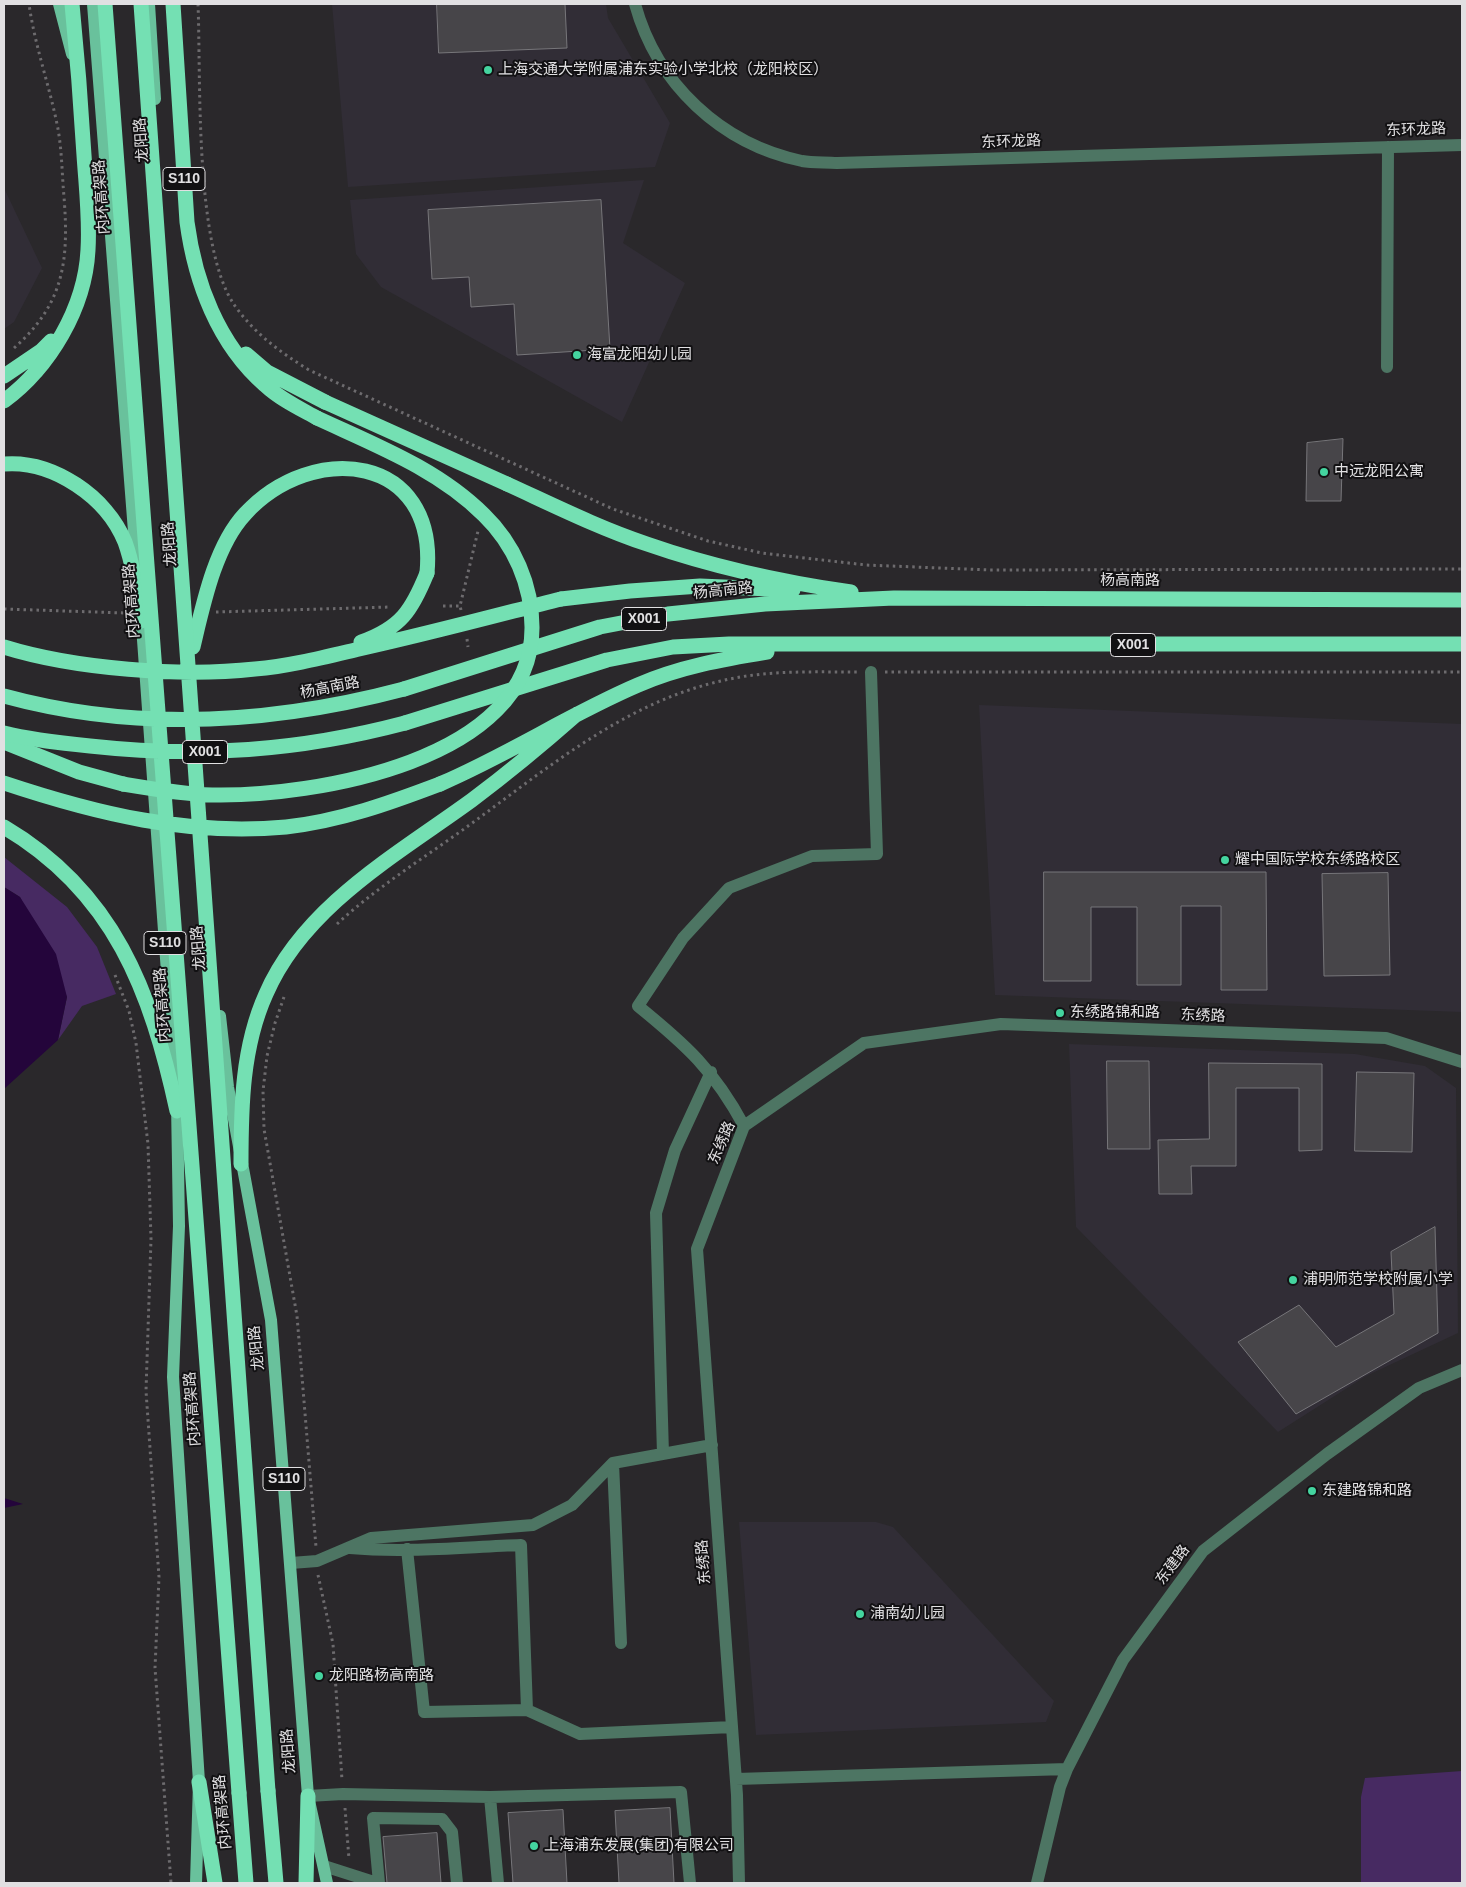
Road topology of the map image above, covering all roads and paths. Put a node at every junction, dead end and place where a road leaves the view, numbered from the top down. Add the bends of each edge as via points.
1 (29, 4) edge
2 (59, 4) edge
3 (72, 4) edge
4 (93, 4) edge
5 (105, 4) edge
6 (141, 4) edge
7 (149, 4) edge
8 (175, 4) edge
9 (198, 4) edge
10 (635, 4) edge
11 (80, 80) junction
12 (1462, 145) edge
13 (1388, 147) junction
14 (216, 319) junction
15 (65, 328) junction
16 (9, 352) dead end
17 (1387, 367) dead end
18 (4, 376) edge
19 (4, 401) edge
20 (4, 464) edge
21 (1462, 569) edge
22 (894, 598) junction
23 (1462, 600) edge
24 (443, 606) dead end
25 (460, 606) dead end
26 (398, 607) dead end
27 (4, 608) edge
28 (212, 612) dead end
29 (135, 617) junction
30 (1462, 644) edge
31 (4, 646) edge
32 (804, 646) junction
33 (193, 647) junction
34 (314, 659) junction
35 (871, 672) junction
36 (1462, 672) edge
37 (4, 696) edge
38 (577, 714) junction
39 (4, 733) edge
40 (4, 742) edge
41 (4, 783) edge
42 (4, 827) edge
43 (331, 930) dead end
44 (113, 970) dead end
45 (286, 992) dead end
46 (1462, 1062) edge
47 (711, 1072) junction
48 (177, 1111) junction
49 (744, 1126) junction
50 (241, 1164) junction
51 (1462, 1370) edge
52 (712, 1446) junction
53 (662, 1454) junction
54 (613, 1463) junction
55 (350, 1548) junction
56 (407, 1549) junction
57 (317, 1561) junction
58 (291, 1563) junction
59 (621, 1643) dead end
60 (527, 1710) junction
61 (732, 1727) junction
62 (1067, 1769) junction
63 (736, 1779) junction
64 (199, 1782) junction
65 (344, 1794) junction
66 (308, 1796) junction
67 (490, 1797) junction
68 (324, 1866) junction
69 (350, 1874) junction
70 (171, 1883) edge
71 (196, 1883) edge
72 (215, 1883) edge
73 (246, 1883) edge
74 (276, 1883) edge
75 (306, 1883) edge
76 (327, 1883) edge
77 (378, 1883) edge
78 (456, 1883) edge
79 (498, 1883) edge
80 (690, 1883) edge
81 (739, 1883) edge
82 (1037, 1883) edge

1 - 16 path via 58,130 66,251 56,293 45,313
2 - 11 main road
3 - 11 highway
4 - 29 main road, S110
5 - 73 highway, 内环高架路, bridge
6 - 74 highway, bridge
7 - 33 main road, 龙阳路 / S110
8 - 14 highway, S110 via 191,253
9 - 21 path via 202,138 212,244 220,275 234,304 250,324 281,353 309,370 614,509 660,526 753,551 866,565 990,570
10 - 13 street, 东环龙路 via 654,53 675,85 702,113 732,135 768,151 804,161 837,163
11 - 15 highway via 88,251 77,300
12 - 13 street, 东环龙路
13 - 17 street
14 - 22 highway, bridge via 232,340 267,372 325,402 602,526 689,558 824,588
14 - 40 highway, bridge via 244,366 258,379 316,418 399,456 458,492 485,515 509,544 523,574 532,608 533,640 512,693 490,719 454,742 373,774 315,788 249,794 169,792 79,772
15 - 18 highway via 41,351
15 - 19 highway via 36,372
20 - 29 highway via 31,465 58,475 80,486 110,517 124,541 135,579
22 - 23 highway, 杨高南路 / X001
22 - 34 highway, bridge via 700,586 630,591 561,599
22 - 37 highway, 杨高南路 / X001, bridge via 784,603 668,614 600,627 404,689 296,712 175,720 76,711
24 - 25 path
26 - 28 path
27 - 29 path
29 - 48 main road, S110
30 - 32 highway, X001
31 - 34 highway, bridge via 26,654 114,667 204,672 255,669
32 - 38 highway via 678,670 639,684
32 - 39 highway, X001, bridge via 729,644 673,647 626,656 556,674 405,722 324,742 281,748 171,753 123,750
33 - 34 highway, bridge via 213,574 244,516 265,494 286,481 312,472 355,467 392,483 409,498 421,519 427,539 427,573 415,602 398,623 369,639
33 - 50 main road, 龙阳路 / S110 via 220,1023
35 - 36 path
35 - 43 path via 758,674 721,681 654,703 585,742 371,896
35 - 47 street via 877,854 812,856 730,888 683,938 638,1006 681,1041
38 - 41 highway, bridge via 440,784 345,816 287,827 223,829 134,820 75,806
38 - 50 highway via 489,788 354,886 321,914 300,938 265,994 254,1028 245,1068
42 - 48 highway via 59,865 92,901 117,936 152,1017
44 - 70 path via 129,1011 136,1043 148,1144 151,1239 146,1391 159,1577 155,1668
45 - 57 path via 274,1023 267,1056 263,1091 264,1130 297,1316
46 - 49 street, 东绣路 via 1386,1038 1001,1024 864,1043
47 - 49 street via 728,1095
47 - 53 street via 675,1150 656,1214
48 - 64 main road, S110 via 179,1226 174,1403
49 - 52 street, 东绣路 via 697,1249
50 - 58 main road, 龙阳路 / S110 via 271,1320
51 - 62 street, 东建路 via 1420,1388 1327,1454 1203,1551 1123,1660
52 - 53 street
52 - 61 street, 东绣路
53 - 54 street
54 - 55 street via 572,1505 533,1525 371,1538
54 - 59 street
55 - 56 street
55 - 57 street
56 - 60 street via 424,1712
56 - 60 street via 521,1545
57 - 58 street
57 - 65 path via 319,1586 333,1644
58 - 66 main road, 龙阳路 / S110
60 - 61 street via 580,1734
61 - 63 street, 东绣路
62 - 63 street
62 - 82 street, 东建路
63 - 81 street, 东绣路
64 - 71 main road, S110
64 - 72 highway
65 - 66 street
65 - 67 street
65 - 69 path
66 - 68 main road, 龙阳路 / S110
66 - 75 highway
67 - 79 street
67 - 80 street via 681,1792
68 - 69 street
68 - 76 main road, 龙阳路 / S110
69 - 77 street
77 - 78 street via 373,1818 442,1819 452,1832

